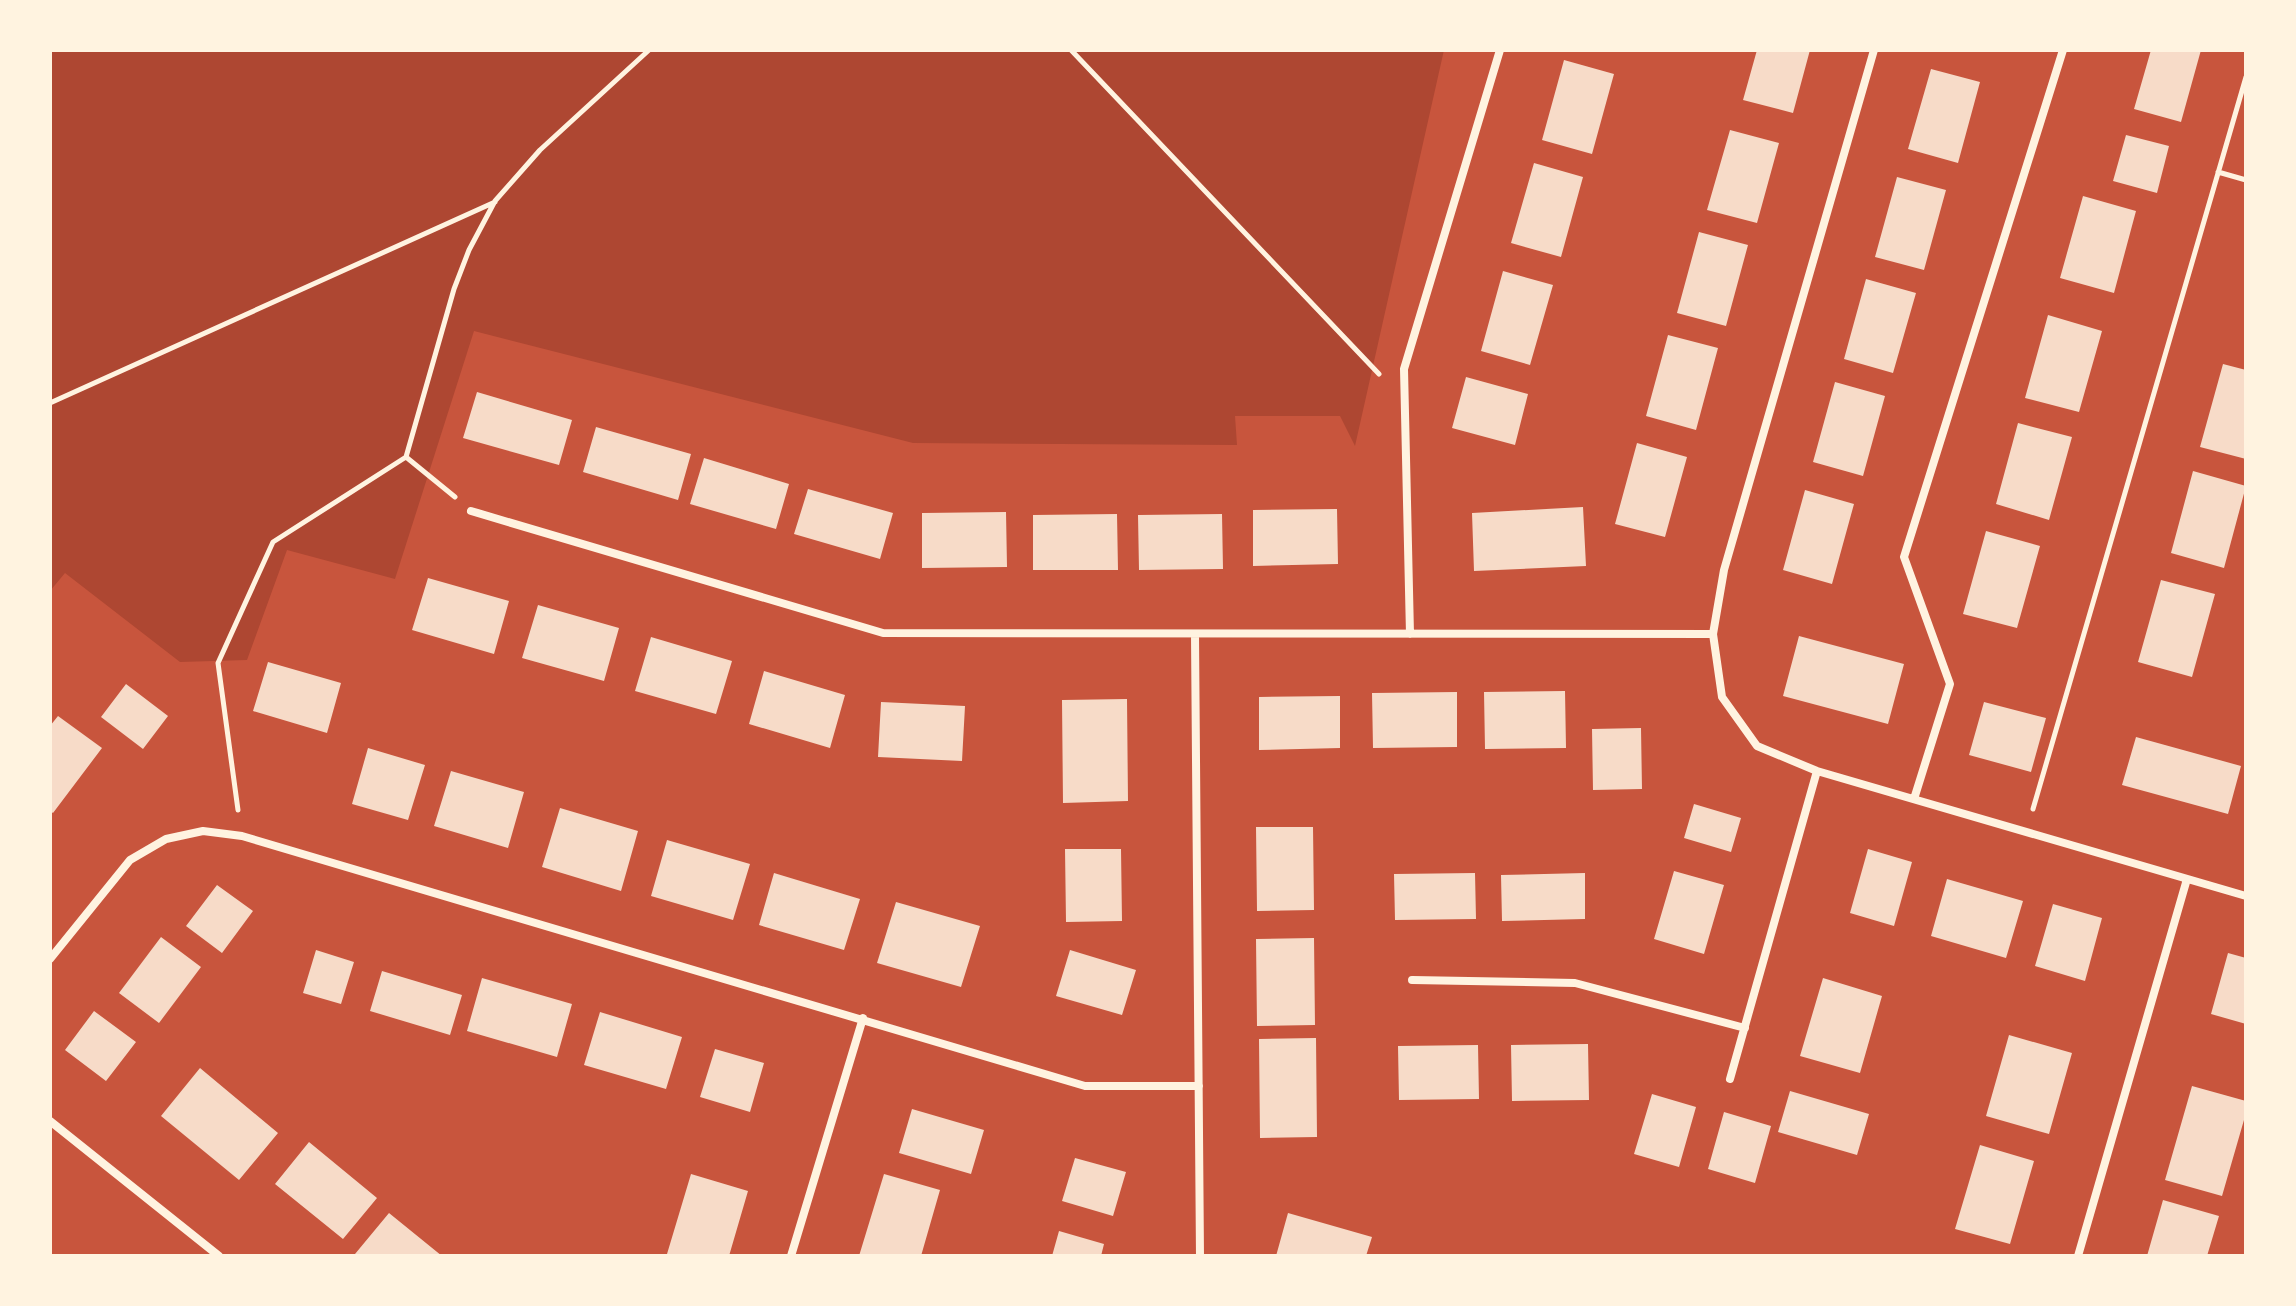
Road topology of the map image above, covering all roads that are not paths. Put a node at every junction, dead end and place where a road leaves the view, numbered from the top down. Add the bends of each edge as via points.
1 (1500, 50) edge
2 (1874, 50) edge
3 (2063, 50) edge
4 (471, 511) road end
5 (1410, 634) junction
6 (1713, 634) junction
7 (1195, 635) junction
8 (1817, 771) junction
9 (1914, 799) junction
10 (2187, 879) junction
11 (2246, 896) edge
12 (50, 959) edge
13 (1412, 980) dead end
14 (863, 1018) junction
15 (1745, 1028) junction
16 (1730, 1079) dead end
17 (1199, 1086) junction
18 (50, 1121) edge
19 (219, 1256) edge
20 (791, 1256) edge
21 (1200, 1256) edge
22 (2078, 1256) edge

1 - 5 street via 1404,369
2 - 6 street via 1724,570
3 - 9 street via 1904,557 1950,684
4 - 7 street via 883,633
5 - 6 street
5 - 7 street
6 - 8 street via 1722,697 1757,746
7 - 17 street
8 - 9 street
8 - 15 street
9 - 10 street
10 - 11 street
10 - 22 street
12 - 14 street via 130,860 166,839 203,831 242,836
13 - 15 street via 1575,983
14 - 17 street via 1085,1086
14 - 20 street
15 - 16 street
17 - 21 street
18 - 19 street

